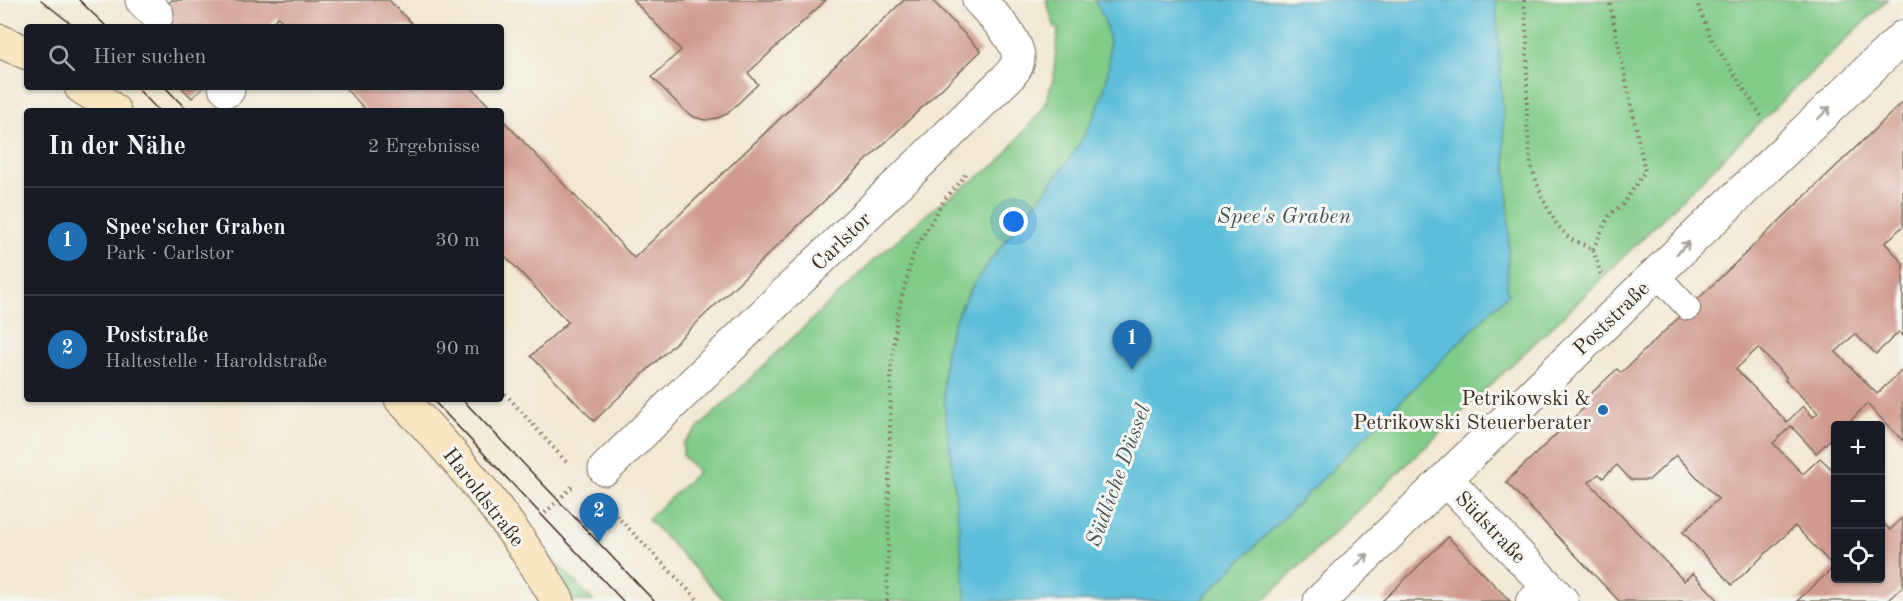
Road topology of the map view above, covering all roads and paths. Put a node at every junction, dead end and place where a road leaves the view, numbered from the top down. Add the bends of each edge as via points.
1 (979, 0) edge
2 (1524, 0) edge
3 (1609, 0) edge
4 (1696, 0) edge
5 (1903, 37) edge
6 (0, 41) edge
7 (24, 52) edge
8 (86, 90) edge
9 (110, 108) edge
10 (960, 126) junction
11 (1788, 147) junction
12 (1593, 249) junction
13 (1656, 274) junction
14 (1626, 303) junction
15 (1688, 308) dead end
16 (504, 392) edge
17 (404, 402) edge
18 (590, 470) joint
19 (1446, 480) junction
20 (565, 494) dead end
21 (605, 503) dead end
22 (542, 516) dead end
23 (1545, 595) edge
24 (558, 601) edge
25 (699, 601) edge
26 (886, 601) edge
27 (1320, 601) edge

1 - 10 street, Carlstor via 1003,26 1017,51 1018,61 1009,76
2 - 12 path via 1531,165 1557,225 1570,239
3 - 12 path via 1645,171 1623,204 1610,214
4 - 11 path via 1711,38 1763,119
11 -> 5 street, Poststraße
6 - 7 street
8 - 9 street
10 - 18 street, Carlstor
10 - 26 path via 965,176 944,200 914,251 897,316 891,370
13 -> 11 street, Poststraße
12 - 14 path via 1601,277
13 - 14 street, Poststraße
13 - 15 lane
14 - 19 street, Poststraße
16 - 18 path
17 - 24 street, Haroldstraße via 481,488 539,567
19 - 23 street, Südstraße
27 -> 19 street, Poststraße
20 - 22 path
21 - 25 path

